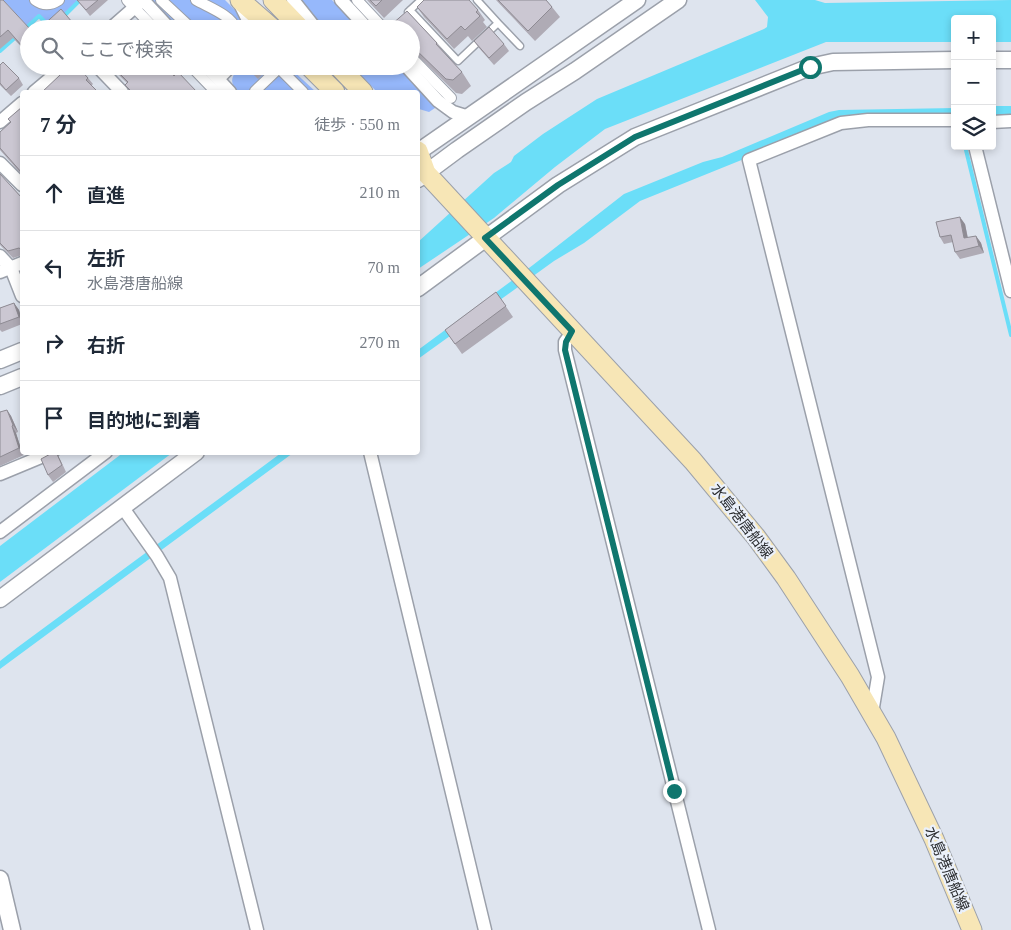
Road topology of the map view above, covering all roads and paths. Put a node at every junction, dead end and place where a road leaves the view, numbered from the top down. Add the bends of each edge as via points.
1 (35, 0) edge
2 (59, 0) edge
3 (162, 0) edge
4 (196, 0) edge
5 (238, 0) edge
6 (273, 0) edge
7 (293, 0) edge
8 (341, 0) edge
9 (357, 0) edge
10 (421, 0) edge
11 (477, 0) edge
12 (637, 0) edge
13 (678, 0) edge
14 (137, 2) edge
15 (410, 10) junction
16 (404, 16) edge
17 (119, 20) edge
18 (149, 20) edge
19 (159, 20) edge
20 (183, 20) edge
21 (229, 20) edge
22 (248, 20) edge
23 (262, 20) edge
24 (292, 20) edge
25 (309, 20) edge
26 (360, 20) edge
27 (376, 20) edge
28 (419, 20) edge
29 (420, 21) edge
30 (498, 23) junction
31 (520, 46) dead end
32 (951, 60) edge
33 (996, 60) edge
34 (1011, 60) edge
35 (420, 66) edge
36 (54, 75) edge
37 (104, 75) edge
38 (200, 75) edge
39 (214, 75) edge
40 (222, 75) edge
41 (272, 75) edge
42 (286, 75) edge
43 (317, 75) edge
44 (347, 75) edge
45 (414, 75) edge
46 (218, 79) junction
47 (36, 90) edge
48 (118, 90) edge
49 (214, 90) edge
50 (228, 90) edge
51 (256, 90) edge
52 (301, 90) edge
53 (333, 90) edge
54 (361, 90) edge
55 (450, 98) dead end
56 (20, 104) edge
57 (469, 117) junction
58 (951, 120) edge
59 (1011, 121) edge
60 (0, 122) edge
61 (996, 122) edge
62 (976, 150) edge
63 (420, 162) edge
64 (420, 162) edge
65 (0, 163) edge
66 (420, 164) edge
67 (20, 183) edge
68 (482, 235) junction
69 (1006, 245) edge
70 (0, 256) edge
71 (11, 267) edge
72 (420, 286) edge
73 (20, 291) edge
74 (1011, 291) edge
75 (572, 331) junction
76 (20, 352) edge
77 (0, 360) edge
78 (20, 378) edge
79 (0, 386) edge
80 (47, 455) edge
81 (192, 455) edge
82 (371, 455) edge
83 (92, 457) edge
84 (0, 474) edge
85 (123, 508) junction
86 (0, 532) edge
87 (0, 599) edge
88 (872, 713) junction
89 (0, 879) edge
90 (3, 902) edge
91 (12, 930) edge
92 (257, 930) edge
93 (485, 930) edge
94 (709, 930) edge
95 (972, 930) edge

1 - 2 street via 49,5
3 - 20 street
4 - 21 street
5 - 22 street
5 - 23 main road
6 - 24 main road
7 - 25 street
8 - 26 street
9 - 27 street
10 - 15 lane
11 - 30 lane
12 - 57 street
13 - 64 street via 576,71
14 - 17 street
14 - 18 street
14 - 19 street
15 - 16 lane
15 - 28 lane
29 - 30 lane via 458,61
30 - 31 lane
32 - 68 street via 833,62 810,67 635,137
33 - 34 street
35 - 55 street
36 - 47 street
37 - 48 street
38 - 49 street
39 - 46 street
40 - 46 street
41 - 51 street
42 - 52 street
43 - 53 main road
44 - 54 main road
45 - 57 street via 438,101 453,112
46 - 50 street
56 - 60 street
57 - 63 street
58 - 88 street via 841,123 749,160 878,677
59 - 61 street
62 - 69 street
65 - 67 street
66 - 68 main road, 水島港唐船線
68 - 72 street
68 - 75 main road, 水島港唐船線
69 - 74 street
70 - 71 street
71 - 73 street
75 - 88 main road, 水島港唐船線 via 693,461 756,538 819,626
75 - 94 street via 565,350
76 - 77 street
78 - 79 street
80 - 84 street
81 - 85 street
82 - 93 street
83 - 86 street
85 - 87 street
85 - 92 street via 170,578
88 - 95 main road, 水島港唐船線 via 916,798
89 - 90 street
90 - 91 street

